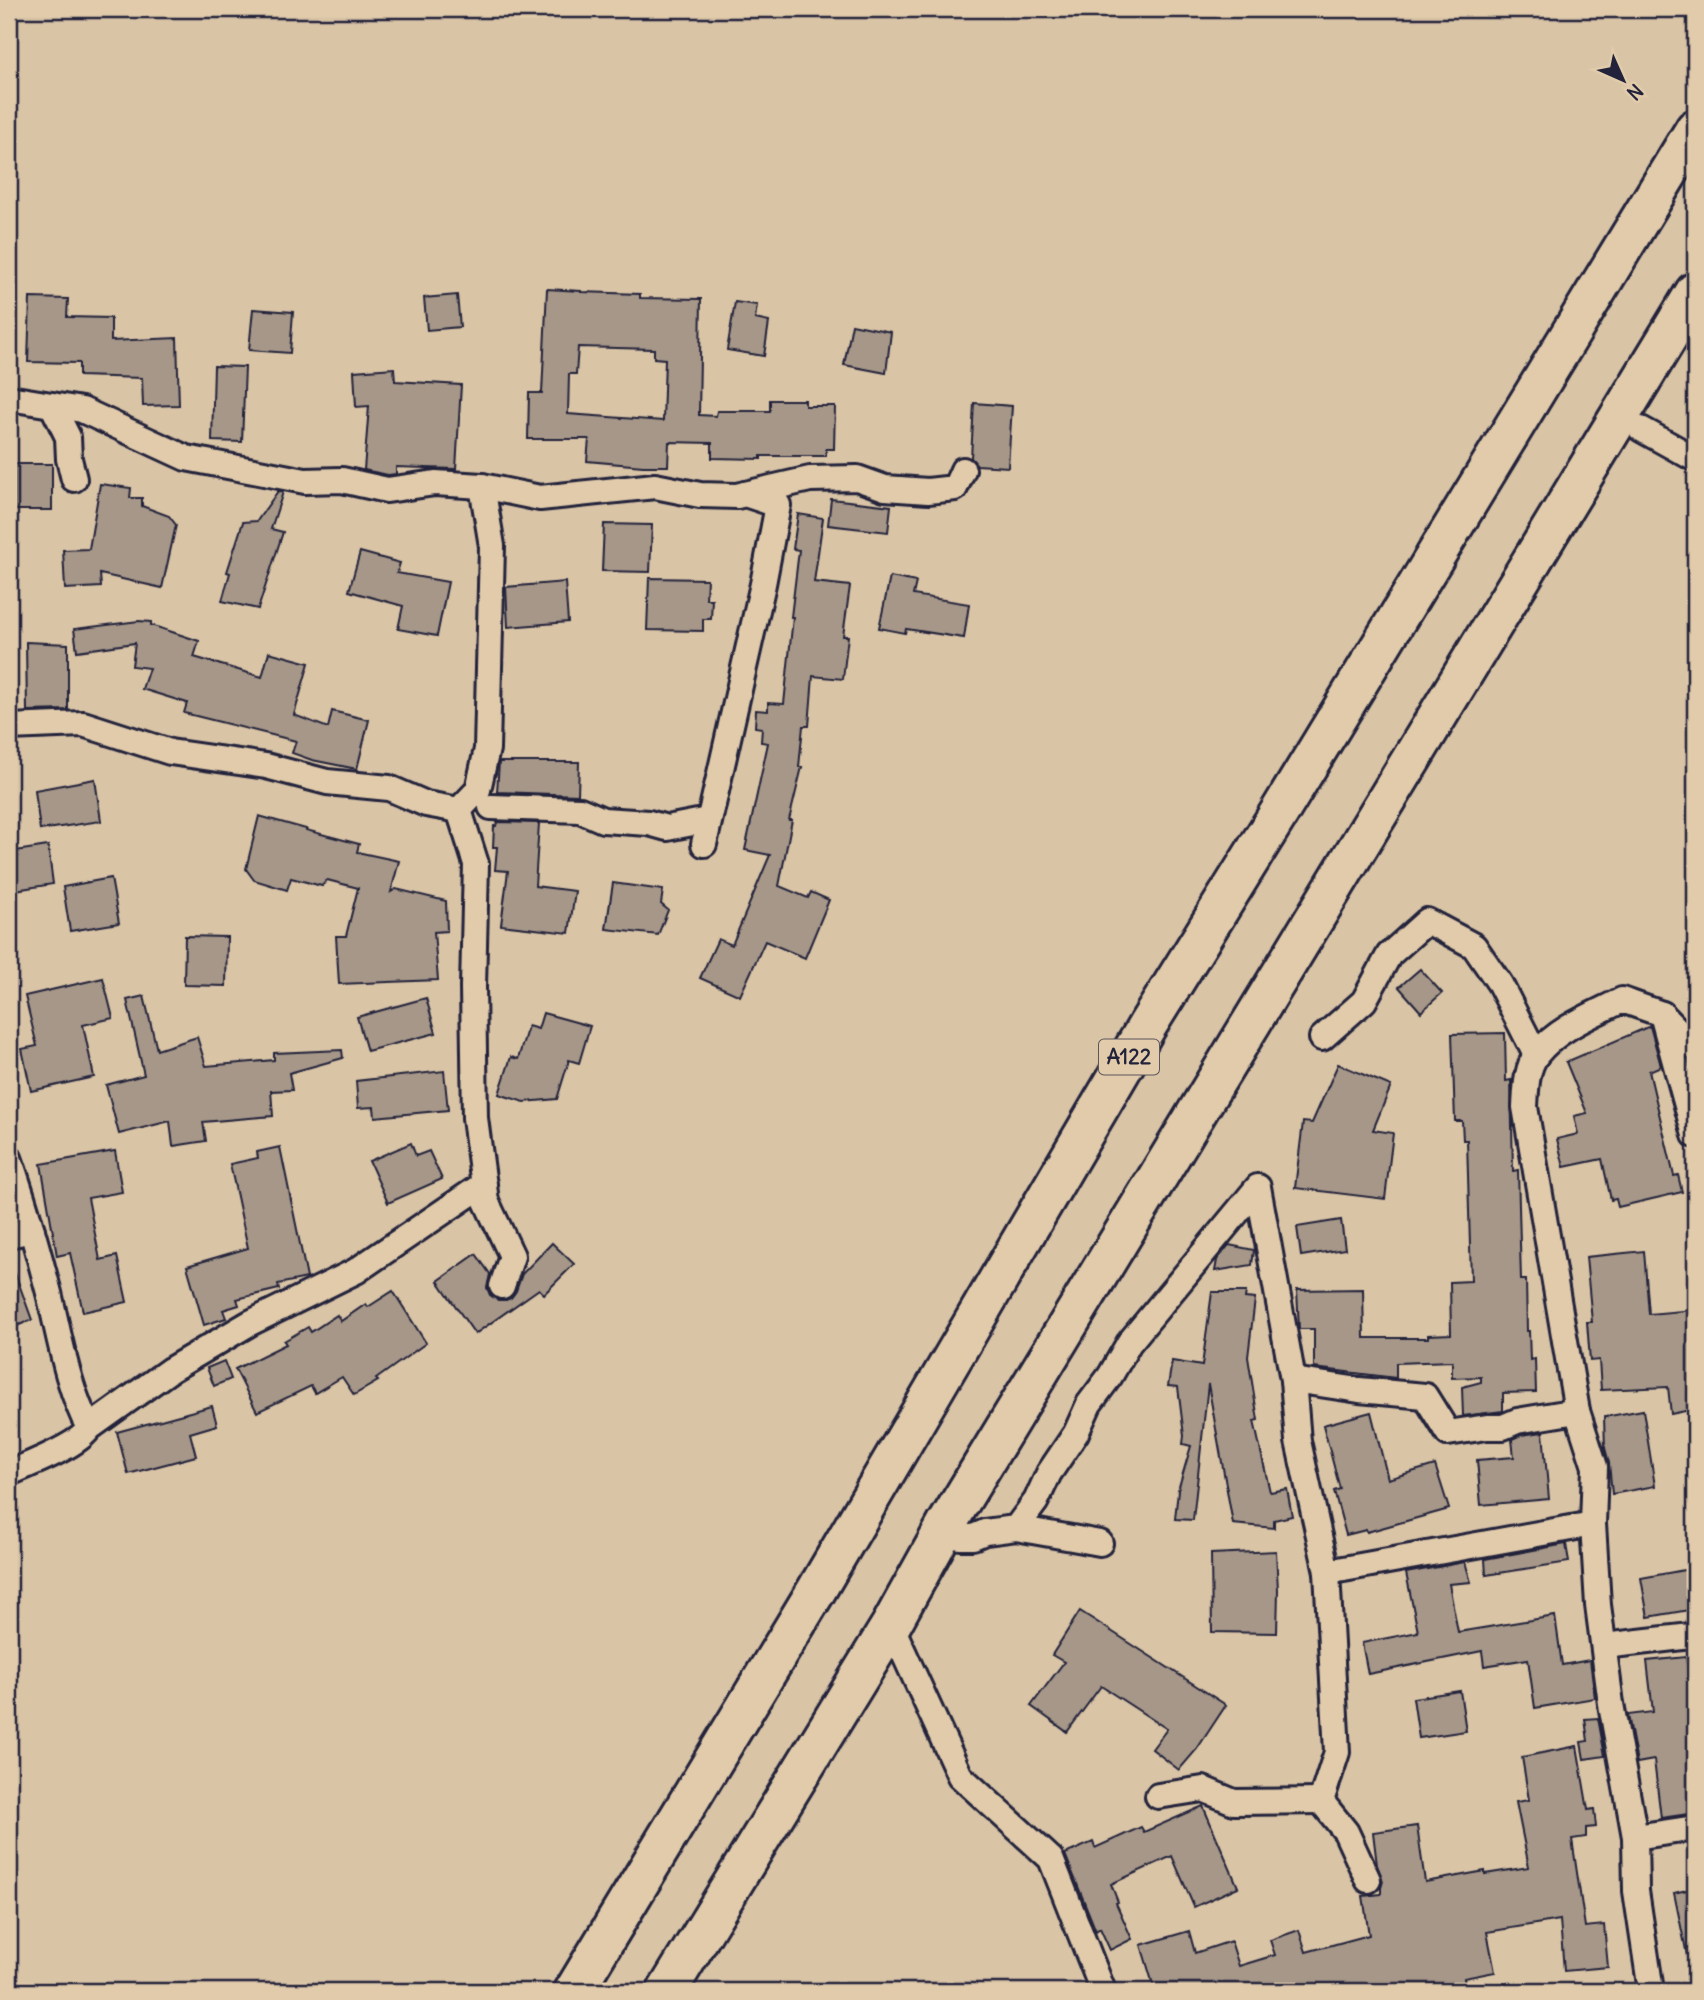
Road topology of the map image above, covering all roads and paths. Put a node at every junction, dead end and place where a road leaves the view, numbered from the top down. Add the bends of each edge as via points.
1 (1695, 129) edge
2 (1695, 292) edge
3 (9, 398) edge
4 (52, 405) junction
5 (1641, 429) dead end
6 (1695, 459) edge
7 (963, 471) dead end
8 (74, 479) dead end
9 (482, 486) junction
10 (745, 494) junction
11 (9, 727) edge
12 (491, 807) dead end
13 (459, 810) junction
14 (1662, 1014) junction
15 (1322, 1038) dead end
16 (1695, 1048) edge
17 (1536, 1055) junction
18 (1695, 1132) edge
19 (9, 1158) edge
20 (484, 1184) junction
21 (20, 1233) edge
22 (502, 1286) dead end
23 (1293, 1380) junction
24 (1577, 1411) junction
25 (89, 1428) junction
26 (9, 1474) edge
27 (947, 1524) junction
28 (1593, 1524) junction
29 (1016, 1528) junction
30 (1100, 1543) dead end
31 (1327, 1572) junction
32 (891, 1625) junction
33 (1694, 1636) edge
34 (1604, 1646) junction
35 (1158, 1796) dead end
36 (1321, 1801) junction
37 (1695, 1828) edge
38 (1635, 1837) junction
39 (1368, 1880) dead end
40 (574, 1991) edge
41 (667, 1991) edge
42 (1104, 1991) edge
43 (1645, 1991) edge

1 - 40 highway, A122 via 1147,1026 824,1579
2 - 27 highway
3 - 4 street
4 - 8 street via 68,437
4 - 9 street via 82,410 186,458 305,481 342,480 387,490 435,483
5 - 6 street
7 - 10 street via 954,488 928,491 885,488 856,478 810,479
9 - 10 street via 540,498 655,486 700,495
9 - 13 street via 492,546 488,749 478,790
10 - 12 street via 778,505 706,832 603,820 580,810
11 - 13 street via 83,724 170,752 266,766 327,782 389,788 426,804
13 - 20 street via 476,864 475,1118
14 - 16 street
14 - 17 street via 1622,1000 1561,1032
14 - 18 street
15 - 17 street via 1364,1001 1389,955 1427,921 1474,946 1500,984
17 - 24 street via 1527,1080 1525,1107
19 - 21 street via 21,1192
20 - 22 street via 486,1201 512,1256
20 - 25 street via 356,1271 250,1323 170,1370
21 - 25 street
23 - 24 street via 1425,1396 1448,1433
23 - 29 street via 1258,1186 1129,1343
23 - 31 street via 1298,1441
24 - 28 street via 1595,1467
25 - 26 street via 72,1443
27 - 29 street via 960,1537
27 - 32 highway
28 - 31 street
28 - 34 street
29 - 30 street
31 - 36 street via 1337,1752
32 - 41 highway
32 - 42 street via 960,1776 1051,1859
33 - 34 street
34 - 38 street
35 - 36 street via 1203,1789 1234,1802
36 - 39 street via 1346,1832
37 - 38 street
38 - 43 street

